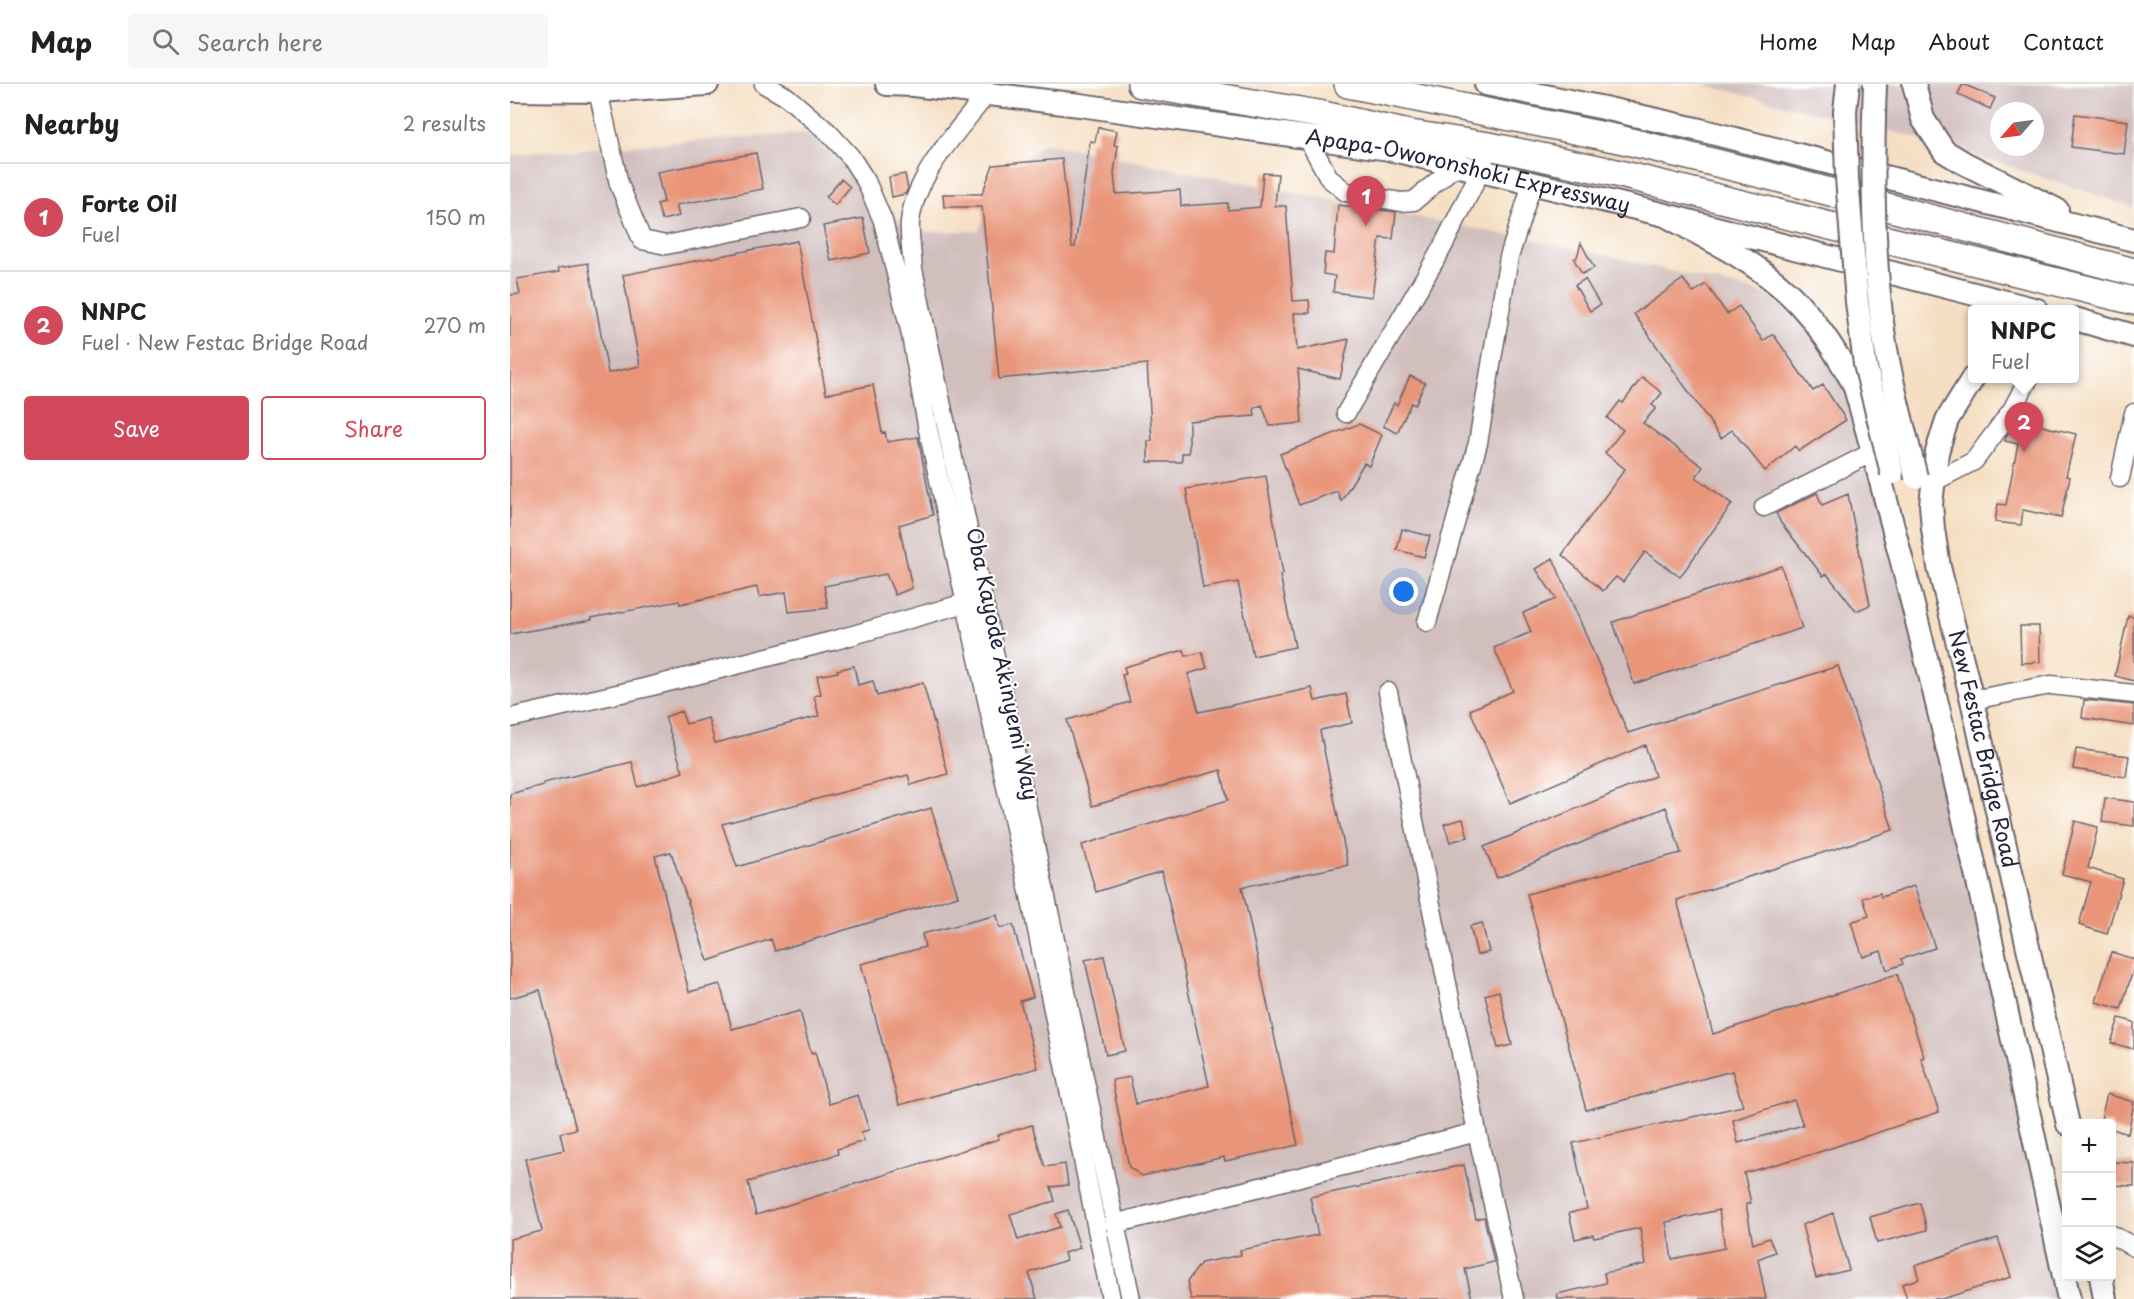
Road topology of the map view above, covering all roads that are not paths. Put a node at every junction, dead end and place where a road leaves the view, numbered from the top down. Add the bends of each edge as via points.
1 (707, 84) edge
2 (764, 84) edge
3 (887, 84) edge
4 (1141, 84) edge
5 (1348, 84) edge
6 (1487, 84) edge
7 (1848, 84) edge
8 (1875, 84) edge
9 (1914, 84) edge
10 (510, 90) edge
11 (597, 91) junction
12 (987, 94) junction
13 (1306, 136) junction
14 (1488, 146) junction
15 (1455, 166) junction
16 (1480, 172) junction
17 (1532, 184) junction
18 (1665, 215) junction
19 (801, 218) dead end
20 (2098, 230) junction
21 (2134, 240) edge
22 (2134, 272) edge
23 (2134, 301) edge
24 (2021, 305) edge
25 (2079, 320) edge
26 (2134, 336) edge
27 (1970, 383) edge
28 (2026, 383) edge
29 (1347, 413) dead end
30 (2134, 413) edge
31 (1874, 452) junction
32 (2120, 478) dead end
33 (1925, 480) junction
34 (1764, 507) dead end
35 (974, 600) junction
36 (1427, 622) dead end
37 (1389, 692) dead end
38 (2134, 694) edge
39 (1972, 700) junction
40 (510, 718) edge
41 (2003, 842) junction
42 (1970, 848) junction
43 (2067, 1119) edge
44 (1477, 1132) junction
45 (1114, 1224) junction
46 (2116, 1238) edge
47 (2134, 1247) edge
48 (2102, 1281) edge
49 (1111, 1299) edge
50 (1131, 1299) edge
51 (1514, 1299) edge
52 (2069, 1299) edge
53 (2106, 1299) edge

1 - 11 main road
2 - 35 street, Oba Kayode Akinyemi Way via 787,97 850,156 883,221 910,330 927,425
3 - 12 main road, Apapa-Oworonshoki Expressway
4 - 14 highway, Apapa-Oworonshoki Expressway
5 - 22 highway via 1619,139
6 - 20 main road via 1689,127
7 - 42 main road, bridge via 1847,178 1865,364 1975,819
8 - 33 main road, bridge via 1872,151 1883,330 1893,390
9 - 20 main road via 1923,119 1944,151
10 - 11 main road
11 - 19 street via 619,184 642,240 666,245
12 - 13 main road, Apapa-Oworonshoki Expressway
12 - 35 street, Oba Kayode Akinyemi Way via 927,176 910,222 918,292 968,520
13 - 15 main road, Apapa-Oworonshoki Expressway via 1389,149
13 - 15 street via 1329,178 1346,192 1414,201
14 - 16 street
14 - 23 highway, Apapa-Oworonshoki Expressway via 1647,180
15 - 16 main road, Apapa-Oworonshoki Expressway
16 - 17 main road, Apapa-Oworonshoki Expressway
16 - 29 street via 1442,248
17 - 18 main road, Apapa-Oworonshoki Expressway
17 - 36 street via 1509,257 1478,443
18 - 24 main road, Apapa-Oworonshoki Expressway
18 - 31 main road via 1743,258 1780,286 1808,315 1854,384
20 - 21 main road
25 - 26 main road
27 - 33 main road, New Festac Bridge Road via 1947,420
28 - 33 street via 2012,410 1974,461
30 - 32 street
31 - 34 street
31 - 42 main road
33 - 39 main road, New Festac Bridge Road via 1940,567
33 - 41 main road via 1928,561 1987,818
35 - 40 street via 832,641
35 - 45 street, Oba Kayode Akinyemi Way
35 - 49 street, Oba Kayode Akinyemi Way
37 - 44 street
38 - 39 street via 2051,685
39 - 41 main road, New Festac Bridge Road
41 - 43 main road, New Festac Bridge Road
42 - 52 main road
44 - 45 street
44 - 51 street
45 - 50 street, Oba Kayode Akinyemi Way
46 - 47 street
48 - 53 main road

